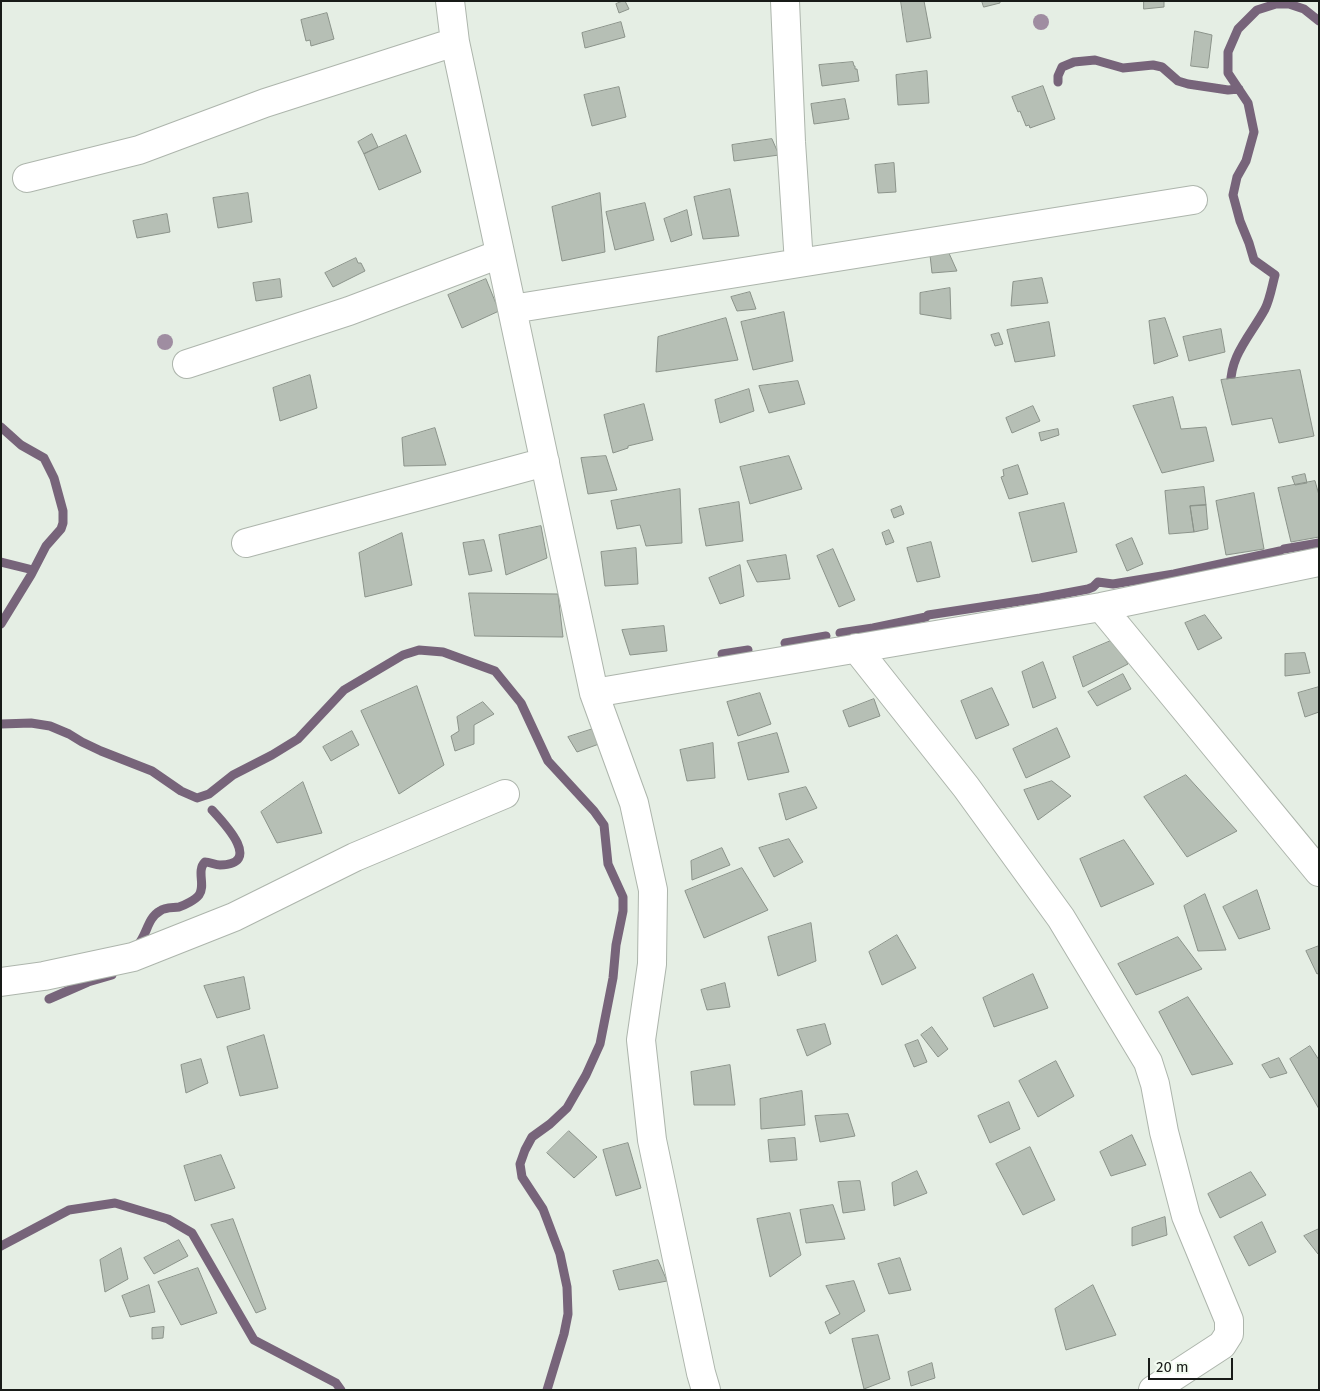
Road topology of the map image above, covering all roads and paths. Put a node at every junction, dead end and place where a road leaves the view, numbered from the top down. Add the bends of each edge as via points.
1 (450, 1) edge
2 (785, 1) edge
3 (455, 42) junction
4 (27, 178) dead end
5 (1193, 200) dead end
6 (500, 254) junction
7 (799, 263) junction
8 (512, 309) junction
9 (187, 364) dead end
10 (545, 462) junction
11 (246, 542) dead end
12 (1319, 562) edge
13 (1100, 607) junction
14 (856, 648) junction
15 (594, 693) junction
16 (505, 794) dead end
17 (1319, 872) edge
18 (1, 982) edge
19 (706, 1390) edge
20 (1153, 1390) edge

1 - 3 street
2 - 7 street
3 - 4 street via 264,103 139,150
3 - 6 street
5 - 7 street
6 - 8 street
6 - 9 street via 349,312
7 - 8 street
8 - 10 street
10 - 11 street
10 - 15 street
12 - 13 street
13 - 14 street
13 - 17 street
14 - 15 street
14 - 20 street via 966,788 1060,918 1148,1062 1186,1216 1229,1320 1229,1334 1222,1345
15 - 19 street via 634,803 652,890 652,964 641,1040 654,1150
16 - 18 street via 355,858 234,917 133,958

